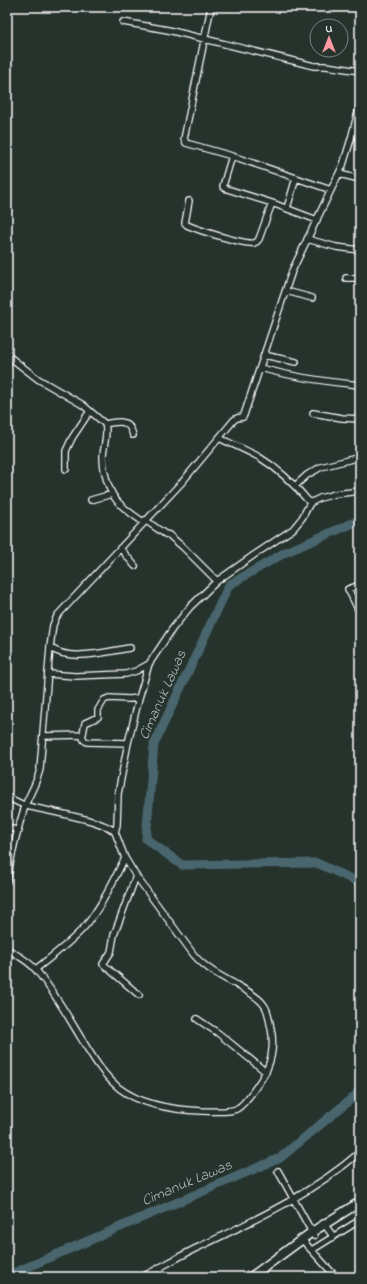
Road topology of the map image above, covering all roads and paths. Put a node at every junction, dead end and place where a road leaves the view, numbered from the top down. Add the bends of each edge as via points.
1 (211, 7) edge
2 (123, 22) dead end
3 (204, 40) junction
4 (360, 71) edge
5 (360, 104) edge
6 (232, 156) junction
7 (339, 174) junction
8 (296, 178) junction
9 (360, 179) edge
10 (326, 188) junction
11 (189, 200) dead end
12 (272, 203) junction
13 (286, 208) junction
14 (315, 219) junction
15 (307, 239) junction
16 (360, 250) edge
17 (346, 278) dead end
18 (360, 278) edge
19 (286, 291) junction
20 (312, 298) dead end
21 (7, 355) edge
22 (264, 355) junction
23 (296, 362) dead end
24 (260, 368) junction
25 (360, 385) edge
26 (90, 411) junction
27 (313, 413) dead end
28 (360, 419) edge
29 (105, 424) junction
30 (133, 435) dead end
31 (219, 438) junction
32 (360, 457) edge
33 (66, 469) dead end
34 (295, 486) junction
35 (360, 491) edge
36 (112, 494) junction
37 (91, 500) dead end
38 (310, 503) junction
39 (144, 521) junction
40 (120, 548) junction
41 (135, 566) dead end
42 (217, 581) junction
43 (360, 585) edge
44 (360, 614) edge
45 (50, 647) junction
46 (130, 648) dead end
47 (149, 664) junction
48 (49, 674) junction
49 (139, 698) junction
50 (82, 735) junction
51 (43, 736) junction
52 (128, 743) junction
53 (7, 798) edge
54 (25, 805) junction
55 (7, 827) edge
56 (19, 831) junction
57 (115, 832) junction
58 (125, 858) junction
59 (9, 861) edge
60 (136, 876) junction
61 (7, 881) edge
62 (7, 949) edge
63 (36, 968) junction
64 (139, 995) dead end
65 (197, 1019) dead end
66 (266, 1072) junction
67 (360, 1152) edge
68 (278, 1171) dead end
69 (294, 1200) junction
70 (360, 1202) edge
71 (360, 1208) edge
72 (360, 1220) edge
73 (330, 1232) junction
74 (313, 1234) junction
75 (308, 1247) junction
76 (160, 1267) junction
77 (268, 1267) junction
78 (142, 1277) edge
79 (163, 1277) edge
80 (251, 1277) edge
81 (259, 1277) edge
82 (336, 1277) edge

1 - 3 street
2 - 3 street
3 - 4 street via 314,66
3 - 6 street via 184,139 186,142
5 - 7 street
6 - 8 street
6 - 12 street via 223,187
7 - 9 street
7 - 10 street
8 - 10 street
8 - 13 street
10 - 14 street
11 - 12 street via 185,223 220,236 250,243 259,239
12 - 13 street
13 - 14 street
14 - 15 street
15 - 16 street
15 - 19 street
17 - 18 street
19 - 20 street
19 - 22 street
21 - 26 street via 38,379
22 - 23 street
22 - 24 street
24 - 25 street via 313,380
24 - 31 street via 244,415 242,418 236,418
26 - 29 street
26 - 33 street via 66,451
27 - 28 street
29 - 30 street via 125,423 131,428
29 - 36 street via 103,462
31 - 34 street via 261,458
31 - 39 street via 183,481
32 - 34 street via 315,470
34 - 38 street
35 - 38 street via 335,494
36 - 37 street
36 - 39 street via 124,508
38 - 42 street via 293,529
39 - 40 street
39 - 42 street via 169,535
40 - 41 street
40 - 45 street via 58,614 54,622
42 - 47 street via 190,607
43 - 44 street via 348,589
45 - 46 street via 58,652 74,655
45 - 48 street
47 - 48 street via 126,674
47 - 49 street
48 - 51 street
49 - 50 street via 104,700 98,710 98,717 85,723
49 - 52 street
50 - 51 street
50 - 52 street via 87,742
51 - 54 street via 38,778
52 - 57 street via 118,794
53 - 54 street
54 - 56 street
54 - 57 street via 101,824
55 - 56 street
56 - 59 street
57 - 58 street
58 - 60 street
58 - 63 street via 105,897 87,924
59 - 61 street
60 - 64 street via 114,935 111,951 103,964
60 - 66 street via 199,961 265,1006 273,1047
62 - 63 street
63 - 66 street via 97,1065 118,1087 136,1097 161,1106 184,1110 211,1112 238,1109
65 - 66 street
67 - 69 street
68 - 69 street
69 - 74 street
69 - 76 street
70 - 74 main road
71 - 73 main road
72 - 73 street
73 - 74 main road
73 - 75 street
74 - 75 main road
74 - 77 main road
75 - 77 main road
75 - 82 street
76 - 78 street
76 - 79 street
77 - 80 main road
77 - 81 main road

